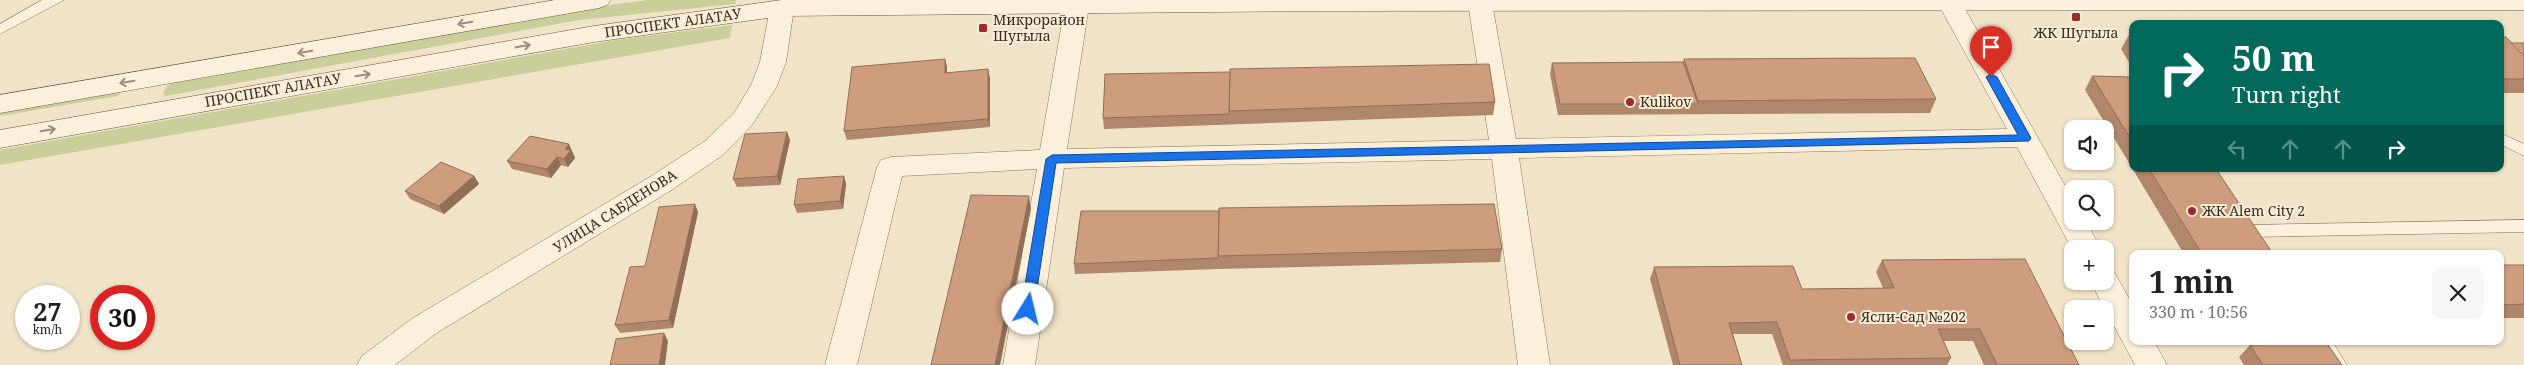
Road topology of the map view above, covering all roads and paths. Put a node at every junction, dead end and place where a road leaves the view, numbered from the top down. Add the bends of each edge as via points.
1 (57, 0) edge
2 (599, 0) edge
3 (1319, 1) edge
4 (2524, 1) edge
5 (43, 2) edge
6 (1949, 2) edge
7 (1480, 3) junction
8 (783, 4) edge
9 (1077, 5) junction
10 (0, 30) edge
11 (156, 78) junction
12 (0, 104) edge
13 (143, 114) junction
14 (2025, 138) junction
15 (0, 139) edge
16 (2504, 140) edge
17 (1504, 148) junction
18 (2524, 152) edge
19 (1052, 159) junction
20 (2241, 215) edge
21 (2524, 226) edge
22 (2251, 231) junction
23 (2082, 240) edge
24 (2261, 246) edge
25 (2110, 290) edge
26 (2129, 325) edge
27 (2140, 345) edge
28 (2326, 345) edge
29 (374, 365) edge
30 (841, 365) edge
31 (1019, 365) edge
32 (1534, 365) edge
33 (2151, 365) edge
34 (2339, 365) edge

1 - 5 lane
2 -> 11 street
3 - 7 street, ПРОСПЕКТ АЛАТАУ
3 - 9 street, ПРОСПЕКТ АЛАТАУ
4 - 6 street, ПРОСПЕКТ АЛАТАУ
5 - 10 lane
6 - 7 street, ПРОСПЕКТ АЛАТАУ
6 - 14 street
7 - 17 street
8 - 9 street, ПРОСПЕКТ АЛАТАУ
13 -> 8 street, ПРОСПЕКТ АЛАТАУ
8 - 29 street, УЛИЦА САБДЕНОВА via 773,62 764,86 743,119 714,148 652,189 424,326
9 - 19 street
11 -> 12 street
11 - 13 street
15 -> 13 street, ПРОСПЕКТ АЛАТАУ
14 - 17 street
14 - 23 street
16 - 18 lane
17 - 19 street
17 - 32 street
19 - 30 street via 891,167
19 - 31 street
20 - 22 lane
21 - 22 lane
22 - 24 lane
25 - 26 street
27 - 33 street
28 - 34 lane

